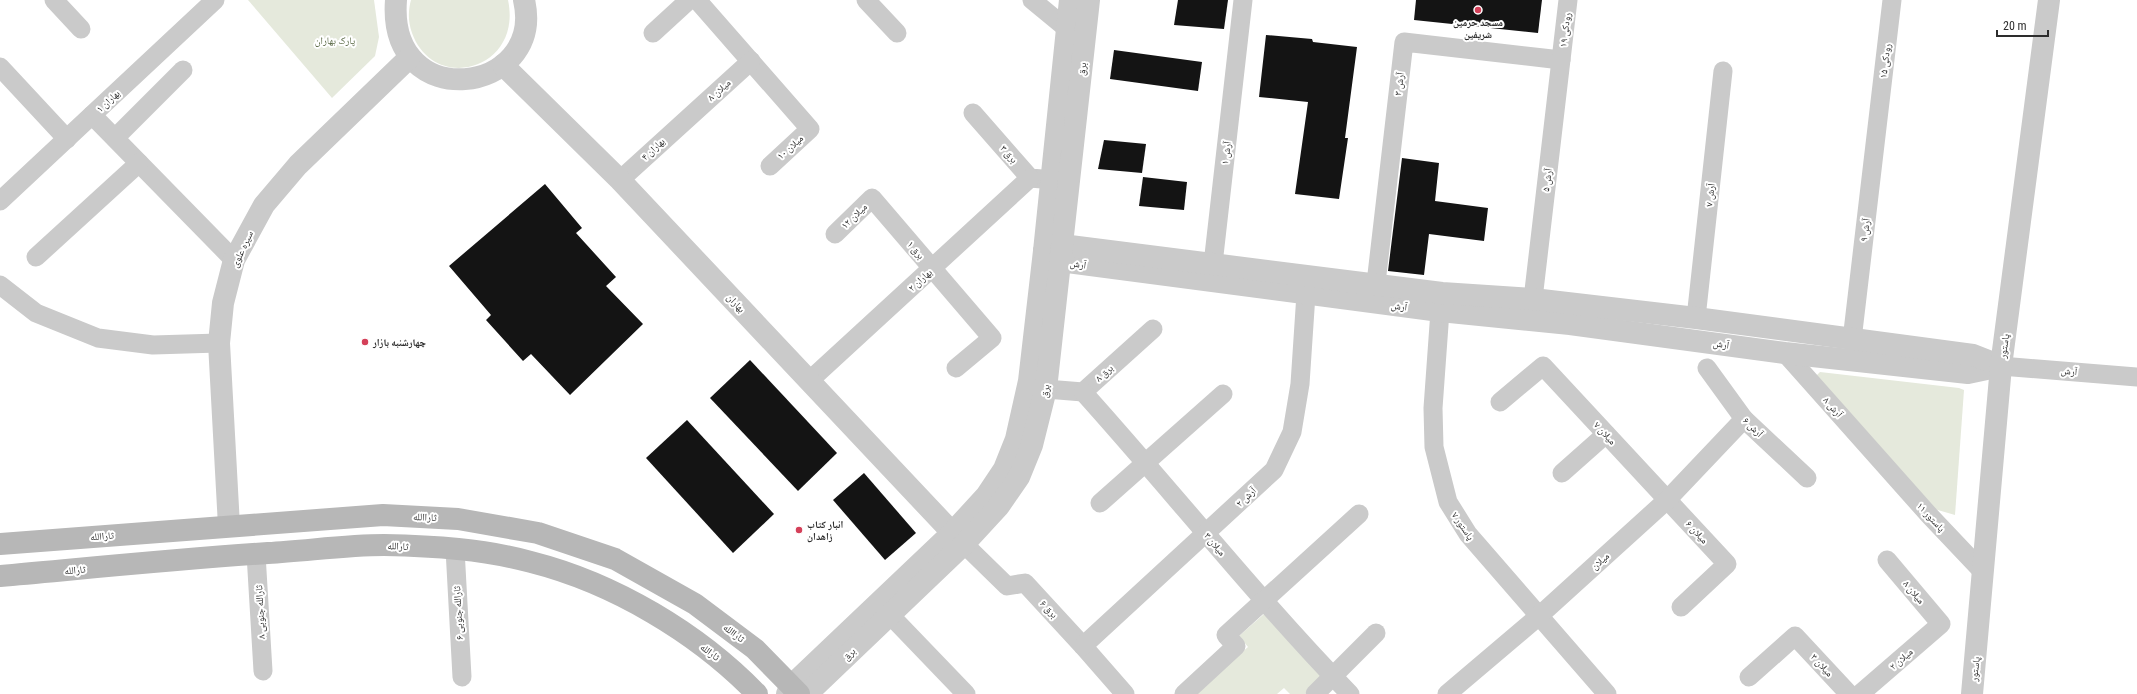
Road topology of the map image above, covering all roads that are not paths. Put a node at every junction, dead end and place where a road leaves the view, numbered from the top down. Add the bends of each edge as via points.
1 (54, 0) edge
2 (216, 0) edge
3 (396, 0) edge
4 (524, 0) edge
5 (689, 0) edge
6 (697, 0) edge
7 (866, 0) edge
8 (1032, 0) edge
9 (1070, 0) edge
10 (1090, 0) edge
11 (1243, 0) edge
12 (1568, 0) edge
13 (1892, 0) edge
14 (2049, 0) edge
15 (1066, 28) junction
16 (81, 29) dead end
17 (653, 33) dead end
18 (897, 34) dead end
19 (410, 57) junction
20 (1561, 60) junction
21 (751, 61) junction
22 (503, 65) junction
23 (0, 67) edge
24 (183, 70) dead end
25 (1723, 71) dead end
26 (973, 113) dead end
27 (92, 115) junction
28 (686, 118) joint
29 (1878, 121) joint
30 (67, 138) junction
31 (115, 138) junction
32 (139, 163) junction
33 (770, 166) dead end
34 (1030, 178) junction
35 (1053, 179) junction
36 (620, 180) junction
37 (872, 198) joint
38 (0, 201) edge
39 (835, 234) dead end
40 (1055, 253) junction
41 (36, 258) dead end
42 (234, 260) junction
43 (1213, 264) junction
44 (932, 269) junction
45 (1376, 283) junction
46 (0, 284) edge
47 (1307, 285) junction
48 (1533, 299) junction
49 (1441, 302) junction
50 (1696, 318) junction
51 (1153, 329) dead end
52 (1852, 340) junction
53 (219, 342) junction
54 (1785, 353) junction
55 (2001, 366) junction
56 (956, 368) dead end
57 (1707, 368) dead end
58 (2137, 377) edge
59 (809, 381) junction
60 (1046, 389) junction
61 (1082, 392) junction
62 (1223, 394) dead end
63 (1500, 402) dead end
64 (1744, 419) junction
65 (1606, 434) junction
66 (1880, 461) joint
67 (1146, 463) junction
68 (1562, 473) dead end
69 (1807, 478) dead end
70 (1668, 499) junction
71 (1100, 503) dead end
72 (1359, 514) dead end
73 (229, 526) junction
74 (1206, 535) junction
75 (958, 539) junction
76 (0, 544) edge
77 (455, 548) junction
78 (256, 554) junction
79 (231, 556) junction
80 (1887, 560) dead end
81 (1983, 572) junction
82 (0, 576) edge
83 (1262, 600) junction
84 (1681, 607) dead end
85 (890, 615) junction
86 (1539, 616) junction
87 (1941, 624) joint
88 (1376, 633) dead end
89 (1084, 646) junction
90 (263, 671) dead end
91 (1333, 676) junction
92 (462, 677) dead end
93 (1749, 677) dead end
94 (796, 692) edge
95 (757, 694) edge
96 (966, 694) edge
97 (1125, 694) edge
98 (1184, 694) edge
99 (1315, 694) edge
100 (1350, 694) edge
101 (1447, 694) edge
102 (1607, 694) edge
103 (1849, 694) edge
104 (1860, 694) edge
105 (1972, 694) edge

1 - 16 street
2 - 27 street, بهاران ۱
3 - 19 street via 395,19 399,40
4 - 22 street via 525,30 517,49
5 - 17 street
6 - 21 street
7 - 18 street
8 - 15 street
9 - 15 street, برق
10 - 40 street, برق
11 - 43 street, آرش ۱
12 - 20 street, رودکی ۱۹
13 - 29 street, رودکی ۱۵
14 - 55 street, پاستور
15 - 35 street, برق
19 - 22 street via 426,71 445,79 466,81 485,76
19 - 42 street, سیره علوی via 298,165 264,205
20 - 45 street, آرش ۳ via 1404,42
20 - 48 street, آرش ۵
21 - 28 street, میلان ۸
21 - 33 street, میلان ۱۰ via 810,129
22 - 36 street, بهاران
23 - 30 street
24 - 31 street
25 - 50 street, آرش ۷
26 - 34 street, برق ۳
27 - 30 street, بهاران ۱
27 - 31 street
28 - 36 street, بهاران ۴
29 - 52 street, آرش ۹
30 - 38 street, بهاران ۱
31 - 32 street
32 - 41 street
32 - 42 street
34 - 35 street
34 - 44 street, بهاران ۲
35 - 40 street, برق
36 - 59 street, بهاران
37 - 39 street, میلان ۱۲
37 - 44 street, برق ۱
40 - 43 street, آرش
40 - 47 street, آرش
40 - 60 street, برق
40 - 75 street, برق via 1016,440 1004,469
42 - 53 street, سیره علوی via 223,303
43 - 47 street, آرش
44 - 56 street, برق ۱ via 992,338
44 - 59 street, بهاران ۲
45 - 47 street, آرش
45 - 49 street, آرش
46 - 53 street via 36,313 98,338 152,345
47 - 49 street, آرش
47 - 74 street, آرش ۲ via 1300,384 1292,432 1274,470
48 - 49 street, آرش
48 - 50 street, آرش
49 - 54 street, آرش via 1570,324
49 - 86 street, پاستور ۷ via 1433,408 1434,447 1443,486 1448,502 1468,534
50 - 52 street, آرش
51 - 61 street, برق ۸
52 - 55 street, آرش via 1973,355
53 - 73 street, سیره علوی
54 - 55 street, آرش via 1968,373
54 - 66 street, آرش ۸
55 - 58 street, آرش
55 - 81 street, پاستور
57 - 64 street, آرش ۶
59 - 75 street, بهاران
60 - 61 street
60 - 75 street, برق via 1032,445 1019,477 999,506
61 - 67 street, میلان ۳
62 - 67 street
63 - 65 street, میلان ۷ via 1543,366
64 - 69 street, آرش ۶
64 - 70 street, میلان
65 - 68 street
65 - 70 street, میلان ۷
66 - 81 street, پاستور ۱۱
67 - 71 street
67 - 74 street, میلان ۳
70 - 84 street, میلان ۶ via 1727,564
70 - 86 street, میلان
72 - 83 street
73 - 76 main road, ثاراالله
73 - 79 main road
73 - 94 main road, ثاراالله via 383,516 458,519 538,533 616,559 695,604 755,649
74 - 83 street, میلان ۳
74 - 89 street, آرش ۲
75 - 85 street, برق
75 - 89 street, برق ۶ via 1008,586 1025,583
75 - 94 street, برق
77 - 78 main road, ثارالله via 383,545
77 - 92 street, ثارالله جنوبی ۶
77 - 95 main road, ثارالله via 531,562 603,586 678,629 735,671
78 - 79 main road, ثارالله
78 - 90 street, ثارالله جنوبی ۸
79 - 82 main road, ثارالله
80 - 87 street, میلان ۸
81 - 105 street, پاستور
83 - 91 street, میلان ۳
83 - 98 street via 1226,635 1236,646
85 - 94 street, برق
85 - 96 street
86 - 101 street, میلان
86 - 102 street, پاستور ۷
87 - 104 street, میلان ۲
88 - 91 street
89 - 97 street, برق ۶
91 - 99 street
91 - 100 street, میلان ۳
93 - 103 street, میلان ۳ via 1795,636

